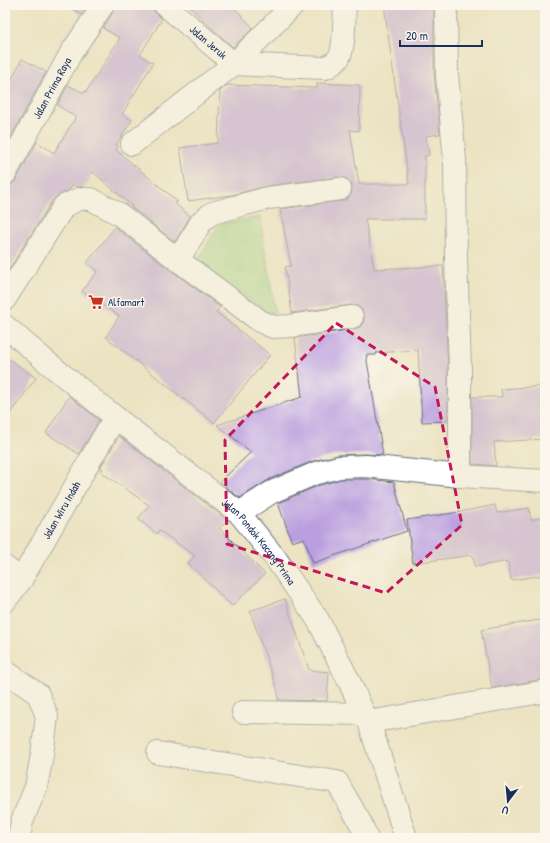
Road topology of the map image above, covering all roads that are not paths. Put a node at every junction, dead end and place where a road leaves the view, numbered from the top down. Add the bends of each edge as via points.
1 (103, 5) edge
2 (165, 5) edge
3 (293, 5) edge
4 (345, 5) edge
5 (446, 5) edge
6 (234, 64) junction
7 (132, 144) dead end
8 (5, 174) edge
9 (340, 188) dead end
10 (178, 260) junction
11 (5, 298) edge
12 (352, 317) dead end
13 (5, 326) edge
14 (115, 416) junction
15 (460, 476) junction
16 (544, 483) edge
17 (239, 513) junction
18 (13, 574) edge
19 (5, 601) edge
20 (5, 671) edge
21 (541, 692) dead end
22 (243, 712) dead end
23 (367, 718) junction
24 (158, 753) dead end
25 (19, 838) edge
26 (367, 838) edge
27 (406, 838) edge

1 - 8 street, Jalan Prima Raya via 71,53
2 - 6 street, Jalan Jeruk
3 - 6 street
4 - 6 street via 342,44 339,58 333,64 325,68
5 - 15 street via 447,75 455,160
6 - 7 street
9 - 10 street via 268,198 212,213 202,222
10 - 11 street via 119,214 91,199 79,199 64,206
10 - 12 street via 260,321 273,327
13 - 14 street, Jalan Pondok Kacang Prima
14 - 17 street, Jalan Pondok Kacang Prima
14 - 18 street, Jalan Wiru Indah
15 - 16 street
15 - 17 street via 366,466 339,467 316,473 272,492
17 - 23 street, Jalan Pondok Kacang Prima via 276,558 318,620
18 - 19 street, Jalan Wiru Indah
20 - 25 street via 38,694 47,716 36,787 22,821
21 - 23 street
22 - 23 street
23 - 27 street, Jalan Pondok Kacang Prima
24 - 26 street via 337,782

